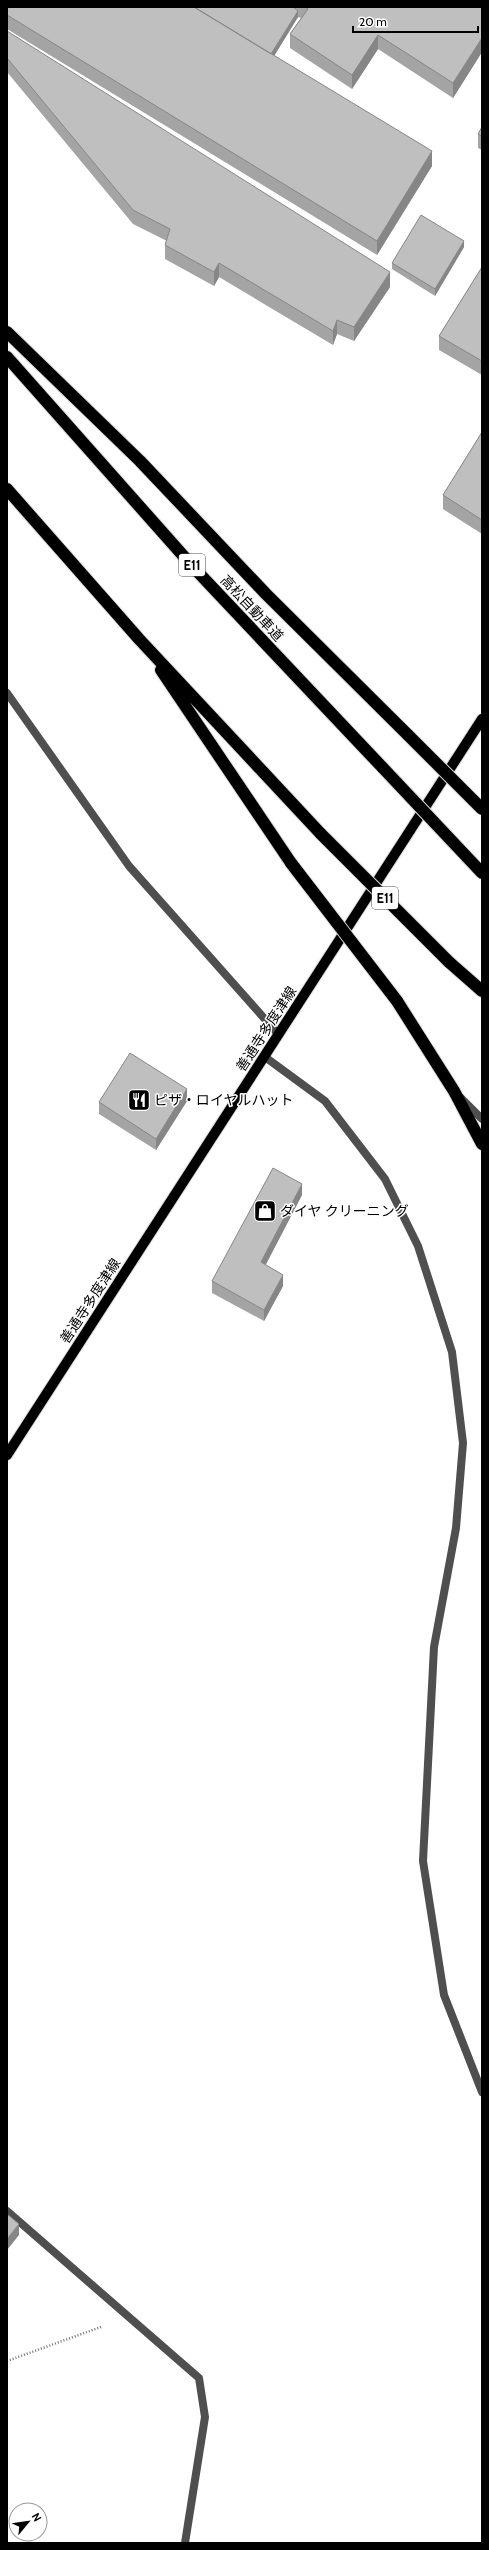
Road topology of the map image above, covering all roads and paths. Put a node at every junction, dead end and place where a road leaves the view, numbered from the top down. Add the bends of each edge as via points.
1 (7, 332) edge
2 (7, 357) edge
3 (7, 489) edge
4 (139, 639) junction
5 (7, 693) edge
6 (482, 719) edge
7 (482, 809) edge
8 (482, 872) edge
9 (482, 991) edge
10 (279, 1035) junction
11 (265, 1057) junction
12 (454, 1091) junction
13 (482, 1119) edge
14 (482, 1144) edge
15 (7, 1455) edge
16 (482, 2092) edge
17 (7, 2211) edge
18 (128, 2316) junction
19 (7, 2361) edge
20 (185, 2543) edge

1 - 7 highway, bridge via 140,461 266,594
2 - 8 highway, 高松自動車道 / E11, bridge via 195,569
3 - 4 highway, E11
4 - 9 highway, E11, bridge via 321,834 449,962
4 - 12 highway, bridge via 291,863 397,1001
5 - 10 street via 129,866
6 - 10 main road, 善通寺多度津線
10 - 11 main road, 善通寺多度津線
11 - 15 main road, 善通寺多度津線
11 - 16 street via 325,1102 385,1179 418,1246 452,1352 463,1443 456,1528 434,1647 423,1861 444,1995
12 - 13 street
12 - 14 highway
17 - 18 street
18 - 19 path
18 - 20 street via 199,2378 205,2417

